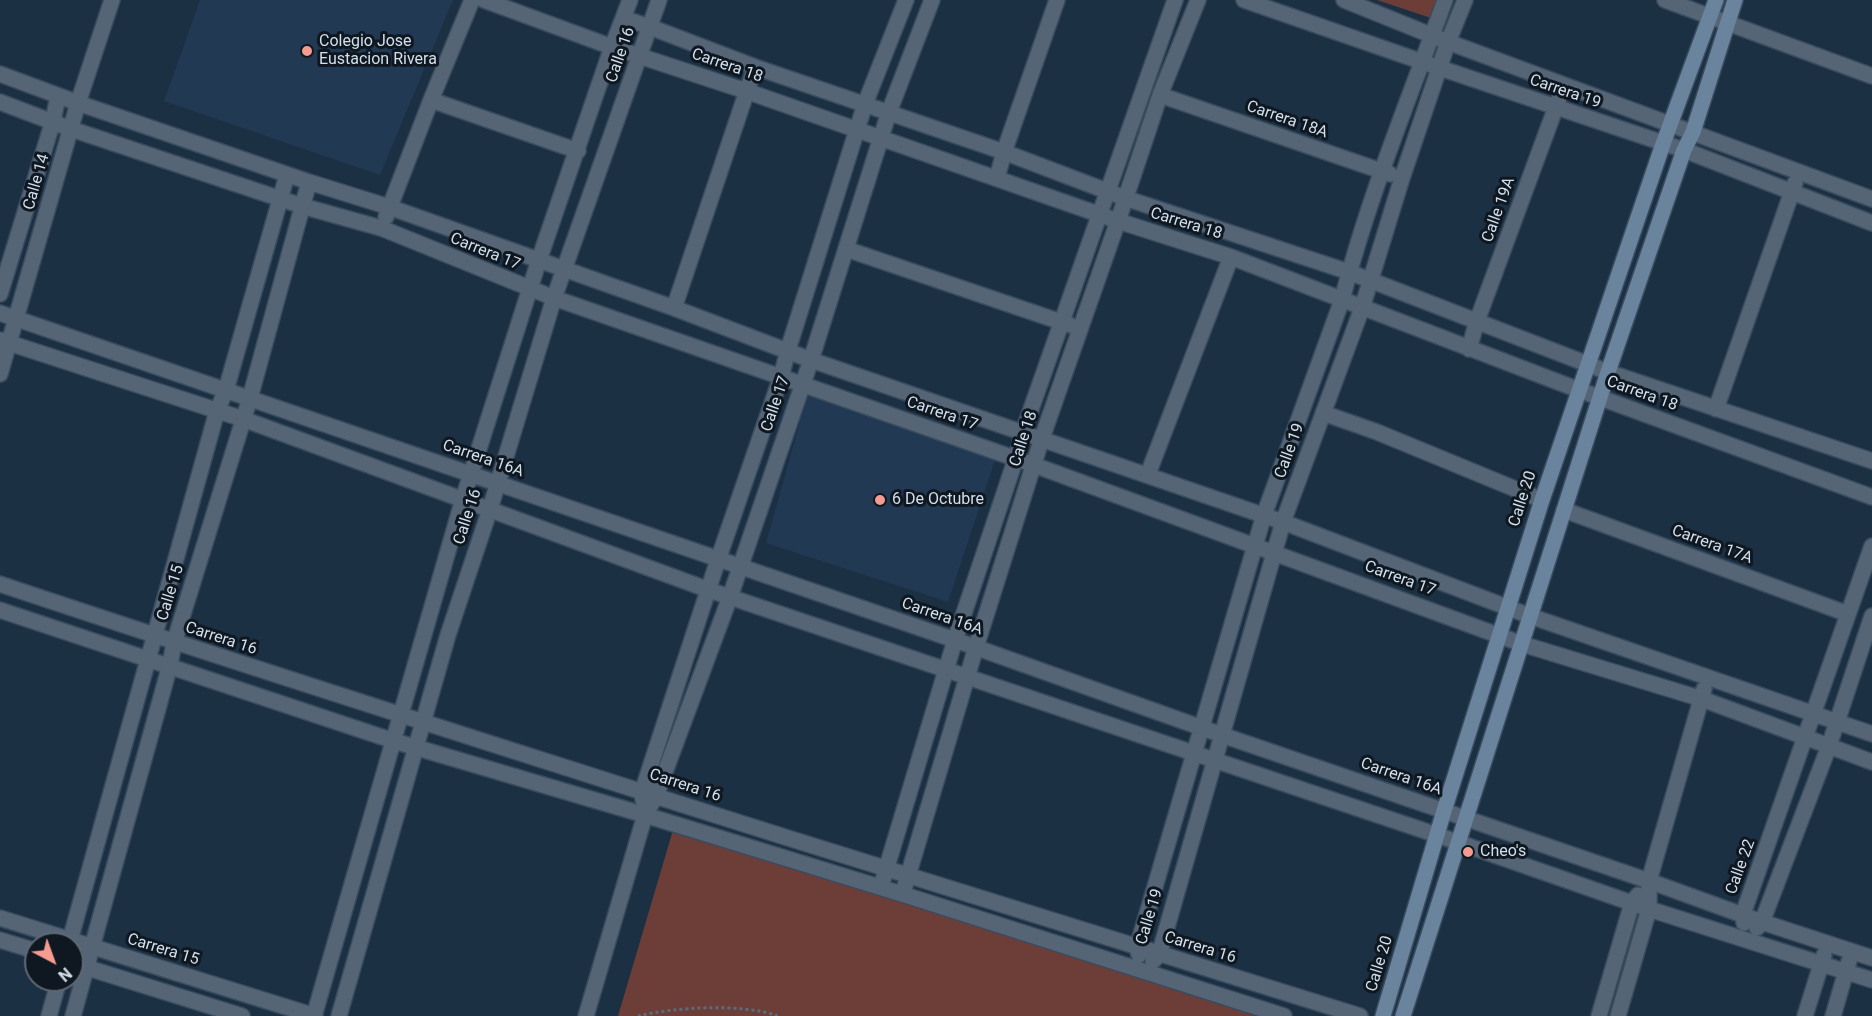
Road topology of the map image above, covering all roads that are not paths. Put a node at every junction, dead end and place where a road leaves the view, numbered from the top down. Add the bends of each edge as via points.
1 (112, 0) edge
2 (472, 0) edge
3 (484, 0) edge
4 (630, 0) edge
5 (659, 0) edge
6 (907, 0) edge
7 (1057, 0) edge
8 (1175, 0) edge
9 (1198, 0) edge
10 (1244, 0) edge
11 (1344, 0) edge
12 (1445, 0) edge
13 (1465, 0) edge
14 (1665, 0) edge
15 (1716, 0) edge
16 (1735, 0) edge
17 (931, 4) edge
18 (1710, 17) junction
19 (623, 18) junction
20 (1728, 22) junction
21 (650, 27) junction
22 (1432, 35) junction
23 (1448, 42) junction
24 (612, 47) junction
25 (640, 56) junction
26 (1423, 63) junction
27 (755, 67) junction
28 (1440, 68) junction
29 (0, 74) edge
30 (1872, 76) edge
31 (1564, 85) junction
32 (746, 91) junction
33 (58, 96) junction
34 (1160, 96) junction
35 (431, 100) junction
36 (0, 102) edge
37 (78, 103) junction
38 (865, 104) junction
39 (1556, 108) junction
40 (889, 112) junction
41 (53, 122) junction
42 (1670, 124) junction
43 (71, 129) junction
44 (857, 130) junction
45 (1693, 132) junction
46 (880, 139) junction
47 (1663, 144) junction
48 (1684, 150) junction
49 (578, 151) junction
50 (1004, 152) junction
51 (1382, 171) junction
52 (1800, 172) junction
53 (287, 175) junction
54 (997, 178) junction
55 (1402, 178) junction
56 (309, 182) junction
57 (1108, 191) junction
58 (1792, 192) junction
59 (281, 198) junction
60 (1125, 198) junction
61 (1872, 199) edge
62 (302, 206) junction
63 (389, 207) junction
64 (1100, 215) junction
65 (1118, 221) junction
66 (1872, 223) edge
67 (381, 228) junction
68 (846, 249) junction
69 (1231, 257) junction
70 (539, 260) junction
71 (565, 269) junction
72 (1349, 272) junction
73 (1370, 279) junction
74 (530, 290) junction
75 (0, 294) edge
76 (554, 298) junction
77 (1342, 300) junction
78 (674, 308) junction
79 (1362, 308) junction
80 (0, 313) edge
81 (18, 318) junction
82 (1477, 321) junction
83 (1061, 322) junction
84 (1079, 329) junction
85 (5, 342) edge
86 (1469, 348) junction
87 (788, 350) junction
88 (811, 360) junction
89 (1587, 365) junction
90 (1608, 372) junction
91 (0, 374) edge
92 (781, 377) junction
93 (802, 384) junction
94 (226, 390) junction
95 (1579, 390) junction
96 (250, 398) junction
97 (1600, 398) junction
98 (1716, 409) junction
99 (217, 411) junction
100 (1323, 413) junction
101 (243, 419) junction
102 (1023, 432) junction
103 (1042, 438) junction
104 (1016, 458) junction
105 (1872, 461) edge
106 (1034, 465) junction
107 (471, 474) junction
108 (1148, 474) junction
109 (497, 483) junction
110 (1872, 497) edge
111 (463, 499) junction
112 (1542, 500) junction
113 (490, 509) junction
114 (1564, 510) junction
115 (1264, 515) junction
116 (1283, 522) junction
117 (1255, 545) junction
118 (1872, 546) edge
119 (1274, 552) junction
120 (718, 560) junction
121 (741, 567) junction
122 (0, 584) edge
123 (709, 590) junction
124 (730, 597) junction
125 (1508, 608) junction
126 (0, 610) edge
127 (1848, 614) junction
128 (1530, 616) junction
129 (1872, 616) edge
130 (1499, 635) junction
131 (154, 636) junction
132 (955, 640) junction
133 (174, 643) junction
134 (1522, 644) junction
135 (976, 647) junction
136 (149, 658) junction
137 (170, 665) junction
138 (946, 670) junction
139 (1708, 677) junction
140 (968, 678) junction
141 (1702, 699) junction
142 (1815, 713) junction
143 (401, 716) junction
144 (1838, 721) junction
145 (422, 722) junction
146 (1202, 728) junction
147 (1872, 734) edge
148 (1222, 735) junction
149 (1806, 737) junction
150 (394, 741) junction
151 (1829, 746) junction
152 (416, 747) junction
153 (1195, 754) junction
154 (1214, 761) junction
155 (1872, 762) edge
156 (649, 794) junction
157 (1444, 811) junction
158 (645, 815) junction
159 (1466, 819) junction
160 (1437, 835) junction
161 (1458, 842) junction
162 (887, 870) junction
163 (909, 877) junction
164 (1649, 881) junction
165 (880, 888) junction
166 (902, 894) junction
167 (1632, 903) junction
168 (1649, 909) junction
169 (1743, 914) junction
170 (0, 918) edge
171 (1762, 922) junction
172 (40, 932) edge
173 (72, 932) edge
174 (1745, 939) junction
175 (0, 940) edge
176 (1828, 944) junction
177 (84, 945) edge
178 (91, 946) junction
179 (24, 947) edge
180 (1137, 948) junction
181 (1852, 951) junction
182 (1160, 955) junction
183 (84, 958) edge
184 (1872, 958) edge
185 (1821, 963) junction
186 (84, 968) edge
187 (1142, 971) junction
188 (1846, 971) junction
189 (1872, 980) edge
190 (56, 992) edge
191 (76, 992) edge
192 (49, 1016) edge
193 (73, 1016) edge
194 (242, 1016) edge
195 (314, 1016) edge
196 (339, 1016) edge
197 (586, 1016) edge
198 (1284, 1016) edge
199 (1360, 1016) edge
200 (1383, 1016) edge
201 (1403, 1016) edge
202 (1599, 1016) edge
203 (1618, 1016) edge
204 (1805, 1016) edge
205 (1833, 1016) edge

1 - 37 street, Calle 14
2 - 35 street
3 - 24 street, Carrera 18
4 - 19 street, Calle 16
5 - 21 street, Calle 16
6 - 17 street
6 - 38 street, Calle 17
7 - 50 street
8 - 57 street, Calle 18
9 - 34 street, Calle 18
10 - 26 street, Carrera 19
11 - 22 street, Carrera 19
12 - 22 street, Calle 19
13 - 23 street, Calle 19
14 - 18 street
15 - 18 street, Calle 20
16 - 20 street
17 - 40 street, Calle 17
18 - 20 street
18 - 42 street, Calle 20
19 - 21 street, Carrera 18
19 - 24 street, Calle 16
20 - 30 street
20 - 45 street
21 - 25 street, Calle 16
21 - 27 street, Carrera 18
22 - 23 street, Carrera 19
22 - 26 street, Calle 19
23 - 28 street, Calle 19
23 - 31 street, Carrera 19
24 - 25 street, Carrera 18
24 - 49 street, Calle 16
25 - 32 street, Carrera 18
25 - 71 street, Calle 16
26 - 28 street, Carrera 19
26 - 51 street, Calle 19
27 - 32 street
27 - 38 street, Carrera 18
28 - 39 street, Carrera 19
28 - 55 street, Calle 19
29 - 33 street, Carrera 17
31 - 39 street, Calle 19A
31 - 42 street, Carrera 19
32 - 44 street, Carrera 18
32 - 78 street
33 - 37 street, Carrera 17
33 - 41 street, Calle 14
34 - 51 street, Carrera 18A
34 - 60 street, Calle 18
35 - 49 street
35 - 63 street
36 - 41 street, Carrera 17
37 - 43 street, Calle 14
37 - 53 street, Carrera 17
38 - 40 street, Carrera 18
38 - 44 street, Calle 17
39 - 47 street, Carrera 19
39 - 82 street, Calle 19A
40 - 46 street, Calle 17
40 - 50 street, Carrera 18
41 - 43 street, Carrera 17
41 - 75 street, Calle 14
42 - 45 street, Carrera 19
42 - 47 street, Calle 20
43 - 59 street, Carrera 17
43 - 81 street, Calle 14
44 - 46 street, Carrera 18
44 - 87 street, Calle 17
45 - 48 street
45 - 52 street, Carrera 19
46 - 54 street, Carrera 18
46 - 68 street, Calle 17
47 - 48 street, Carrera 19
47 - 89 street, Calle 20
48 - 58 street, Carrera 19
48 - 90 street
49 - 70 street, Calle 16
50 - 54 street
50 - 57 street, Carrera 18
51 - 55 street, Carrera 18A
51 - 72 street, Calle 19
52 - 58 street
52 - 61 street, Carrera 19
53 - 56 street, Carrera 17
53 - 59 street, Calle 15
54 - 64 street, Carrera 18
55 - 73 street, Calle 19
56 - 62 street, Calle 15
56 - 63 street, Carrera 17
57 - 60 street, Carrera 18
57 - 64 street, Calle 18
58 - 66 street, Carrera 19
58 - 98 street
59 - 62 street, Carrera 17
59 - 94 street, Calle 15
60 - 65 street, Calle 18
60 - 72 street, Carrera 18
62 - 67 street, Carrera 17
62 - 96 street, Calle 15
63 - 67 street
63 - 70 street, Carrera 17
64 - 65 street, Carrera 18
64 - 83 street, Calle 18
65 - 69 street, Carrera 18
65 - 84 street, Calle 18
67 - 74 street, Carrera 17
68 - 83 street
68 - 88 street, Calle 17
69 - 77 street, Carrera 18
69 - 108 street
70 - 71 street, Carrera 17
70 - 74 street, Calle 16
71 - 76 street, Calle 16
71 - 78 street, Carrera 17
72 - 73 street, Carrera 18
72 - 77 street, Calle 19
73 - 79 street, Calle 19
73 - 82 street, Carrera 18
74 - 76 street, Carrera 17
74 - 107 street, Calle 16
76 - 92 street, Carrera 17
76 - 109 street, Calle 16
77 - 79 street, Carrera 18
77 - 115 street, Calle 19
78 - 87 street, Carrera 17
79 - 86 street, Carrera 18
79 - 100 street, Calle 19
80 - 81 street, Carrera 16A
81 - 85 street, Calle 14
81 - 94 street, Carrera 16A
82 - 86 street, Calle 19A
82 - 89 street, Carrera 18
83 - 84 street
83 - 102 street, Calle 18
84 - 103 street, Calle 18
85 - 91 street, Calle 14
85 - 99 street
86 - 95 street, Carrera 18
87 - 88 street, Carrera 17
87 - 92 street, Calle 17
88 - 93 street, Calle 17
88 - 102 street, Carrera 17
89 - 90 street, Carrera 18
89 - 95 street, Calle 20
90 - 97 street
90 - 98 street, Carrera 18
92 - 93 street, Carrera 17
92 - 120 street, Calle 17
93 - 104 street, Carrera 17
93 - 121 street, Calle 17
94 - 96 street, Carrera 16A
94 - 99 street, Calle 15
95 - 97 street, Carrera 18
95 - 112 street, Calle 20
96 - 101 street, Calle 15
96 - 107 street, Carrera 16A
97 - 110 street, Carrera 18
97 - 114 street
98 - 105 street, Carrera 18
99 - 101 street
99 - 131 street, Calle 15
100 - 112 street
100 - 116 street, Calle 19
101 - 111 street
101 - 133 street, Calle 15
102 - 103 street, Carrera 17
102 - 104 street, Calle 18
103 - 106 street, Calle 18
103 - 108 street, Carrera 17
104 - 106 street, Carrera 17
104 - 132 street, Calle 18
106 - 117 street, Carrera 17
106 - 135 street, Calle 18
107 - 109 street, Carrera 16A
107 - 111 street, Calle 16
108 - 115 street, Carrera 17
109 - 113 street, Calle 16
109 - 120 street, Carrera 16A
111 - 113 street
111 - 143 street, Calle 16
112 - 125 street, Calle 20
113 - 123 street
113 - 145 street, Calle 16
114 - 127 street, Carrera 17A
114 - 128 street
115 - 116 street, Carrera 17
115 - 117 street, Calle 19
116 - 119 street, Calle 19
116 - 125 street, Carrera 17
117 - 119 street, Carrera 17
117 - 146 street, Calle 19
118 - 127 street, Calle 22
119 - 130 street, Carrera 17
119 - 148 street, Calle 19
120 - 121 street, Carrera 16A
120 - 123 street, Calle 17
121 - 124 street, Calle 17
121 - 132 street, Carrera 16A
122 - 131 street, Carrera 16
123 - 124 street
123 - 156 street, Calle 17
124 - 138 street
124 - 156 street, Calle 17
125 - 128 street, Carrera 17
125 - 130 street, Calle 20
126 - 136 street
127 - 142 street, Calle 22
128 - 134 street
128 - 139 street, Carrera 17
129 - 144 street
130 - 134 street, Carrera 17
130 - 157 street, Calle 20
131 - 133 street, Carrera 16
131 - 136 street, Calle 15
132 - 135 street, Carrera 16A
132 - 138 street, Calle 18
133 - 137 street, Calle 15
133 - 143 street, Carrera 16
134 - 141 street, Carrera 17
134 - 159 street
135 - 140 street, Calle 18
135 - 146 street, Carrera 16A
136 - 137 street
136 - 173 street, Calle 15
137 - 150 street
137 - 178 street, Calle 15
138 - 140 street
138 - 162 street, Calle 18
139 - 141 street
139 - 142 street, Carrera 17
140 - 153 street
140 - 163 street, Calle 18
141 - 149 street, Carrera 17
141 - 164 street
142 - 144 street, Carrera 17
142 - 149 street, Calle 22
143 - 145 street, Carrera 16
143 - 150 street, Calle 16
144 - 147 street, Carrera 17
144 - 151 street
145 - 152 street, Calle 16
145 - 156 street, Carrera 16
146 - 148 street, Carrera 16A
146 - 153 street, Calle 19
148 - 154 street, Calle 19
148 - 157 street, Carrera 16A
149 - 151 street, Carrera 17
149 - 169 street, Calle 22
150 - 152 street
150 - 195 street, Calle 16
151 - 155 street, Carrera 17
151 - 171 street
152 - 158 street
152 - 196 street, Calle 16
153 - 154 street
153 - 180 street, Calle 19
154 - 160 street
154 - 182 street, Calle 19
156 - 158 street, Calle 17
156 - 162 street, Carrera 16
157 - 159 street, Carrera 16A
157 - 160 street, Calle 20
158 - 165 street
158 - 197 street, Calle 17
159 - 161 street
159 - 164 street, Carrera 16A
160 - 161 street
160 - 200 street, Calle 20
161 - 167 street
161 - 201 street
162 - 163 street, Carrera 16
162 - 165 street, Calle 18
163 - 166 street, Calle 18
163 - 180 street, Carrera 16
164 - 167 street
164 - 168 street
164 - 169 street, Carrera 16A
165 - 166 street
166 - 187 street
167 - 168 street
167 - 202 street
168 - 174 street
168 - 203 street
169 - 171 street, Carrera 16A
169 - 174 street, Calle 22
170 - 172 street, Carrera 15
171 - 174 street
171 - 176 street, Carrera 16A
174 - 185 street
175 - 179 street
176 - 181 street, Carrera 16A
176 - 185 street
177 - 178 street, Carrera 15
178 - 183 street, Calle 15
178 - 195 street, Carrera 15
180 - 182 street, Carrera 16
180 - 187 street, Calle 19
181 - 184 street, Carrera 16A
181 - 188 street
182 - 187 street, Calle 19
182 - 199 street, Carrera 16
185 - 188 street
185 - 204 street
186 - 194 street
187 - 198 street
188 - 189 street
188 - 205 street
190 - 192 street
191 - 193 street, Calle 15

